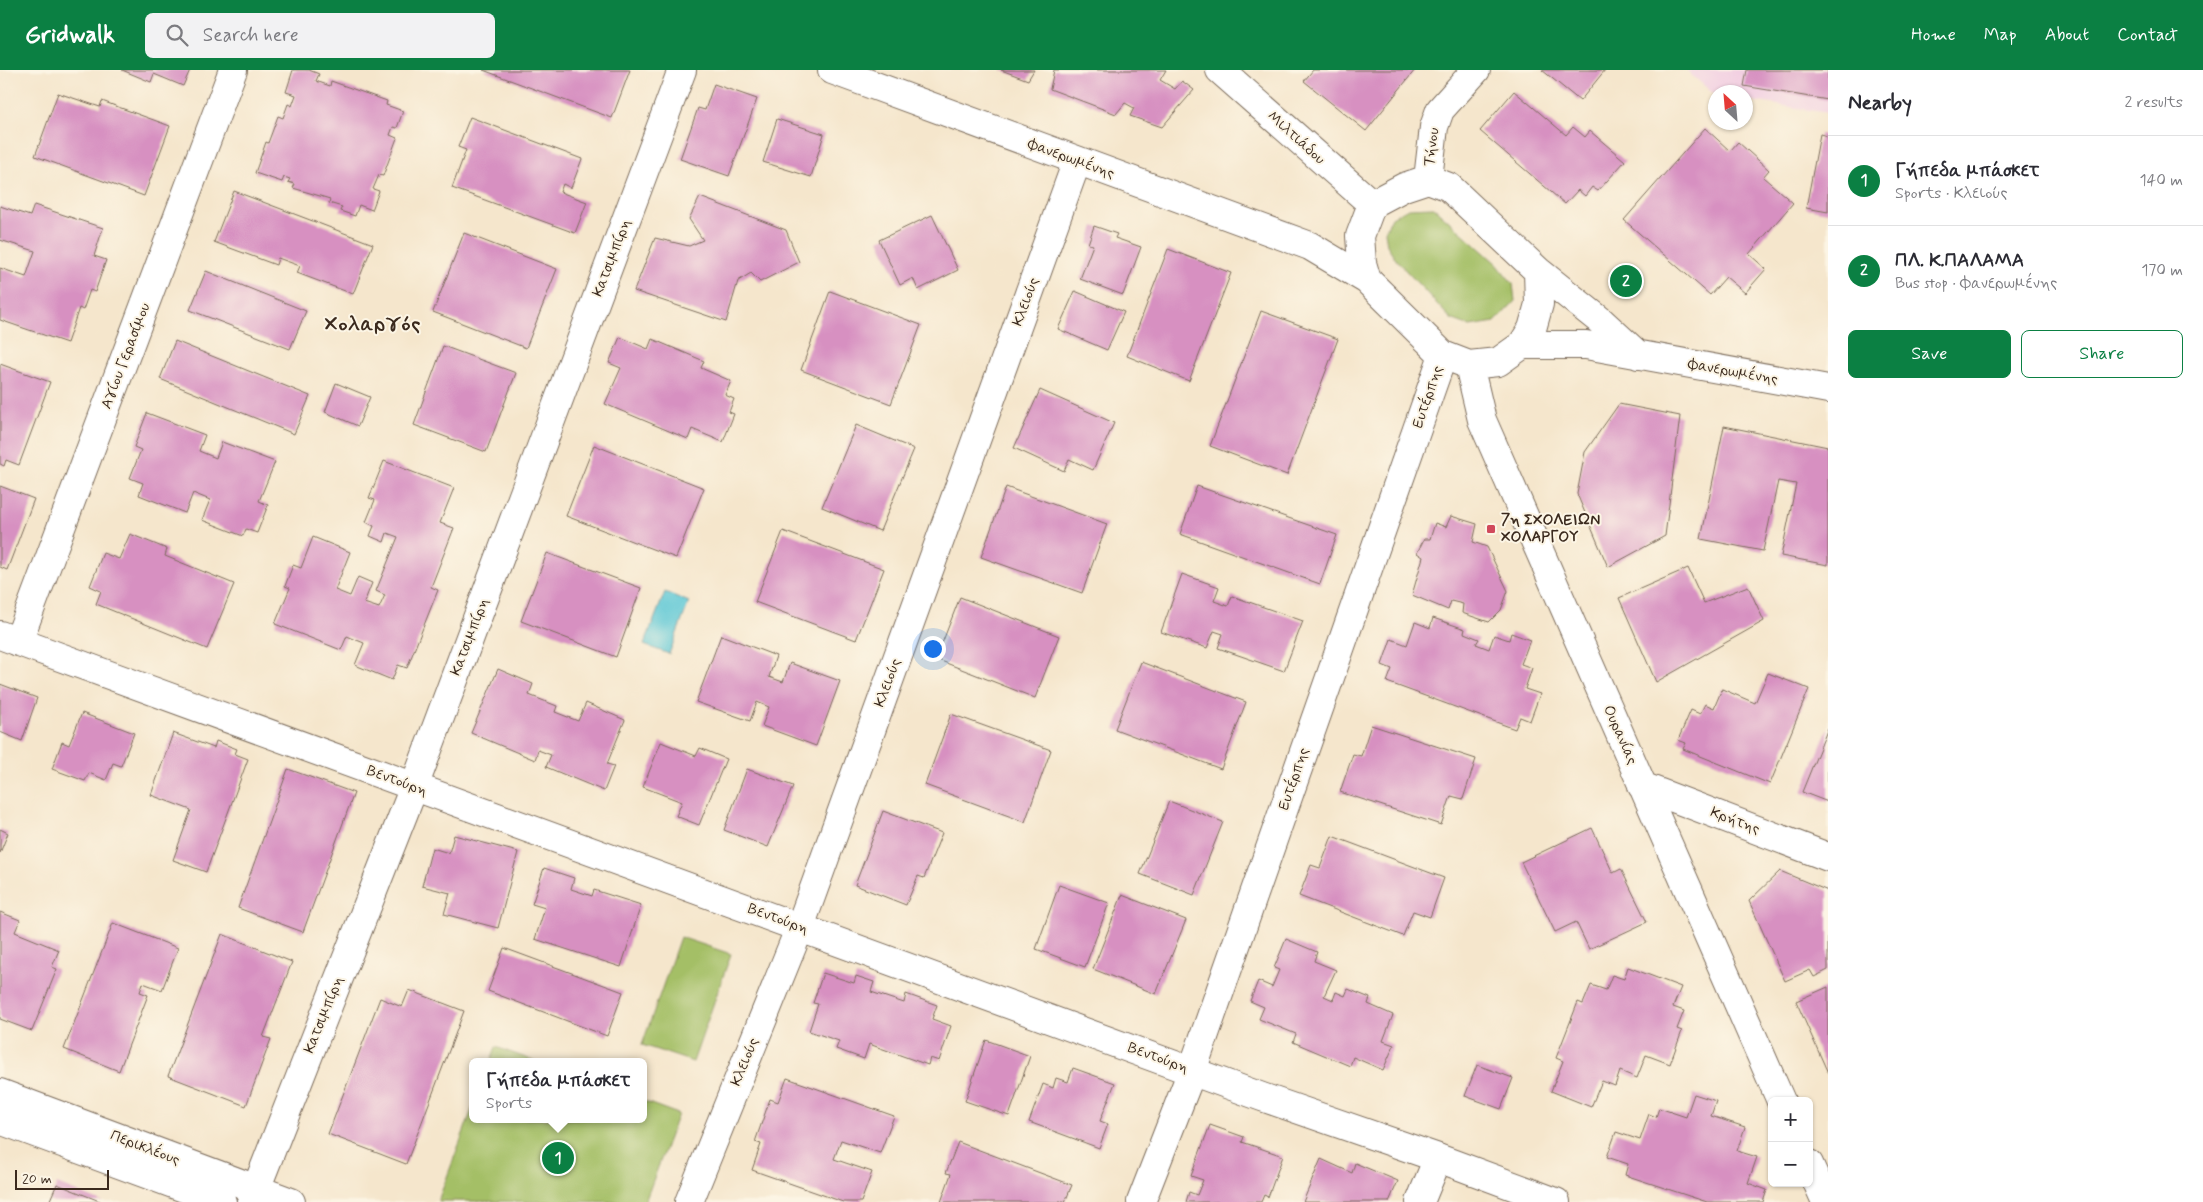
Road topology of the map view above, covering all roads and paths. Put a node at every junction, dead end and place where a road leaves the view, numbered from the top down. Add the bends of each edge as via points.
1 (234, 70) edge
2 (682, 70) edge
3 (832, 70) edge
4 (1220, 70) edge
5 (1476, 70) edge
6 (1077, 161) junction
7 (1428, 179) junction
8 (1372, 204) junction
9 (1360, 236) junction
10 (1310, 246) junction
11 (1538, 271) junction
12 (1367, 280) junction
13 (1522, 345) junction
14 (1443, 355) junction
15 (1638, 355) junction
16 (1469, 365) junction
17 (1828, 390) edge
18 (9, 639) edge
19 (1642, 786) junction
20 (414, 787) junction
21 (1828, 857) edge
22 (800, 927) junction
23 (1192, 1070) junction
24 (0, 1093) edge
25 (1779, 1097) edge
26 (0, 1120) edge
27 (1438, 1158) junction
28 (1813, 1173) edge
29 (253, 1195) edge
30 (222, 1202) edge
31 (291, 1202) edge
32 (689, 1202) edge
33 (1141, 1202) edge
34 (1420, 1202) edge
35 (1556, 1202) edge
36 (1826, 1202) edge

1 - 18 street, Αγίου Γερασίμου
2 - 20 street, Κατσιμπίρη
3 - 6 street, Φανερωμένης
4 - 8 street, Μιλτιάδου
5 - 7 street, Τήνου via 1440,110 1434,127
6 - 10 street, Φανερωμένης
6 - 22 street, Κλειούς
7 - 8 street
7 - 11 street via 1449,188
8 - 9 street
9 - 10 street, Φανερωμένης via 1337,248
9 - 12 street
10 - 12 street, Φανερωμένης
11 - 13 street via 1539,304 1532,330
11 - 15 street
12 - 14 street
13 - 15 street, Φανερωμένης via 1586,345
13 - 16 street via 1498,362
14 - 16 street
14 - 23 street, Ευτέρπης
15 - 17 street, Φανερωμένης
16 - 19 street, Ουρανίας via 1482,420
18 - 20 street, Βεντούρη
19 - 21 street, Κρήτης
19 - 25 street, Ουρανίας
20 - 22 street, Βεντούρη
20 - 29 street, Κατσιμπίρη
22 - 23 street, Βεντούρη
22 - 32 street, Κλειούς
23 - 27 street, Βεντούρη
23 - 33 street, Ευτέρπης
24 - 29 street, Περικλέους
26 - 30 street, Περικλέους
27 - 34 street
27 - 35 street, Βεντούρη
28 - 36 street
29 - 31 street, Περικλέους

